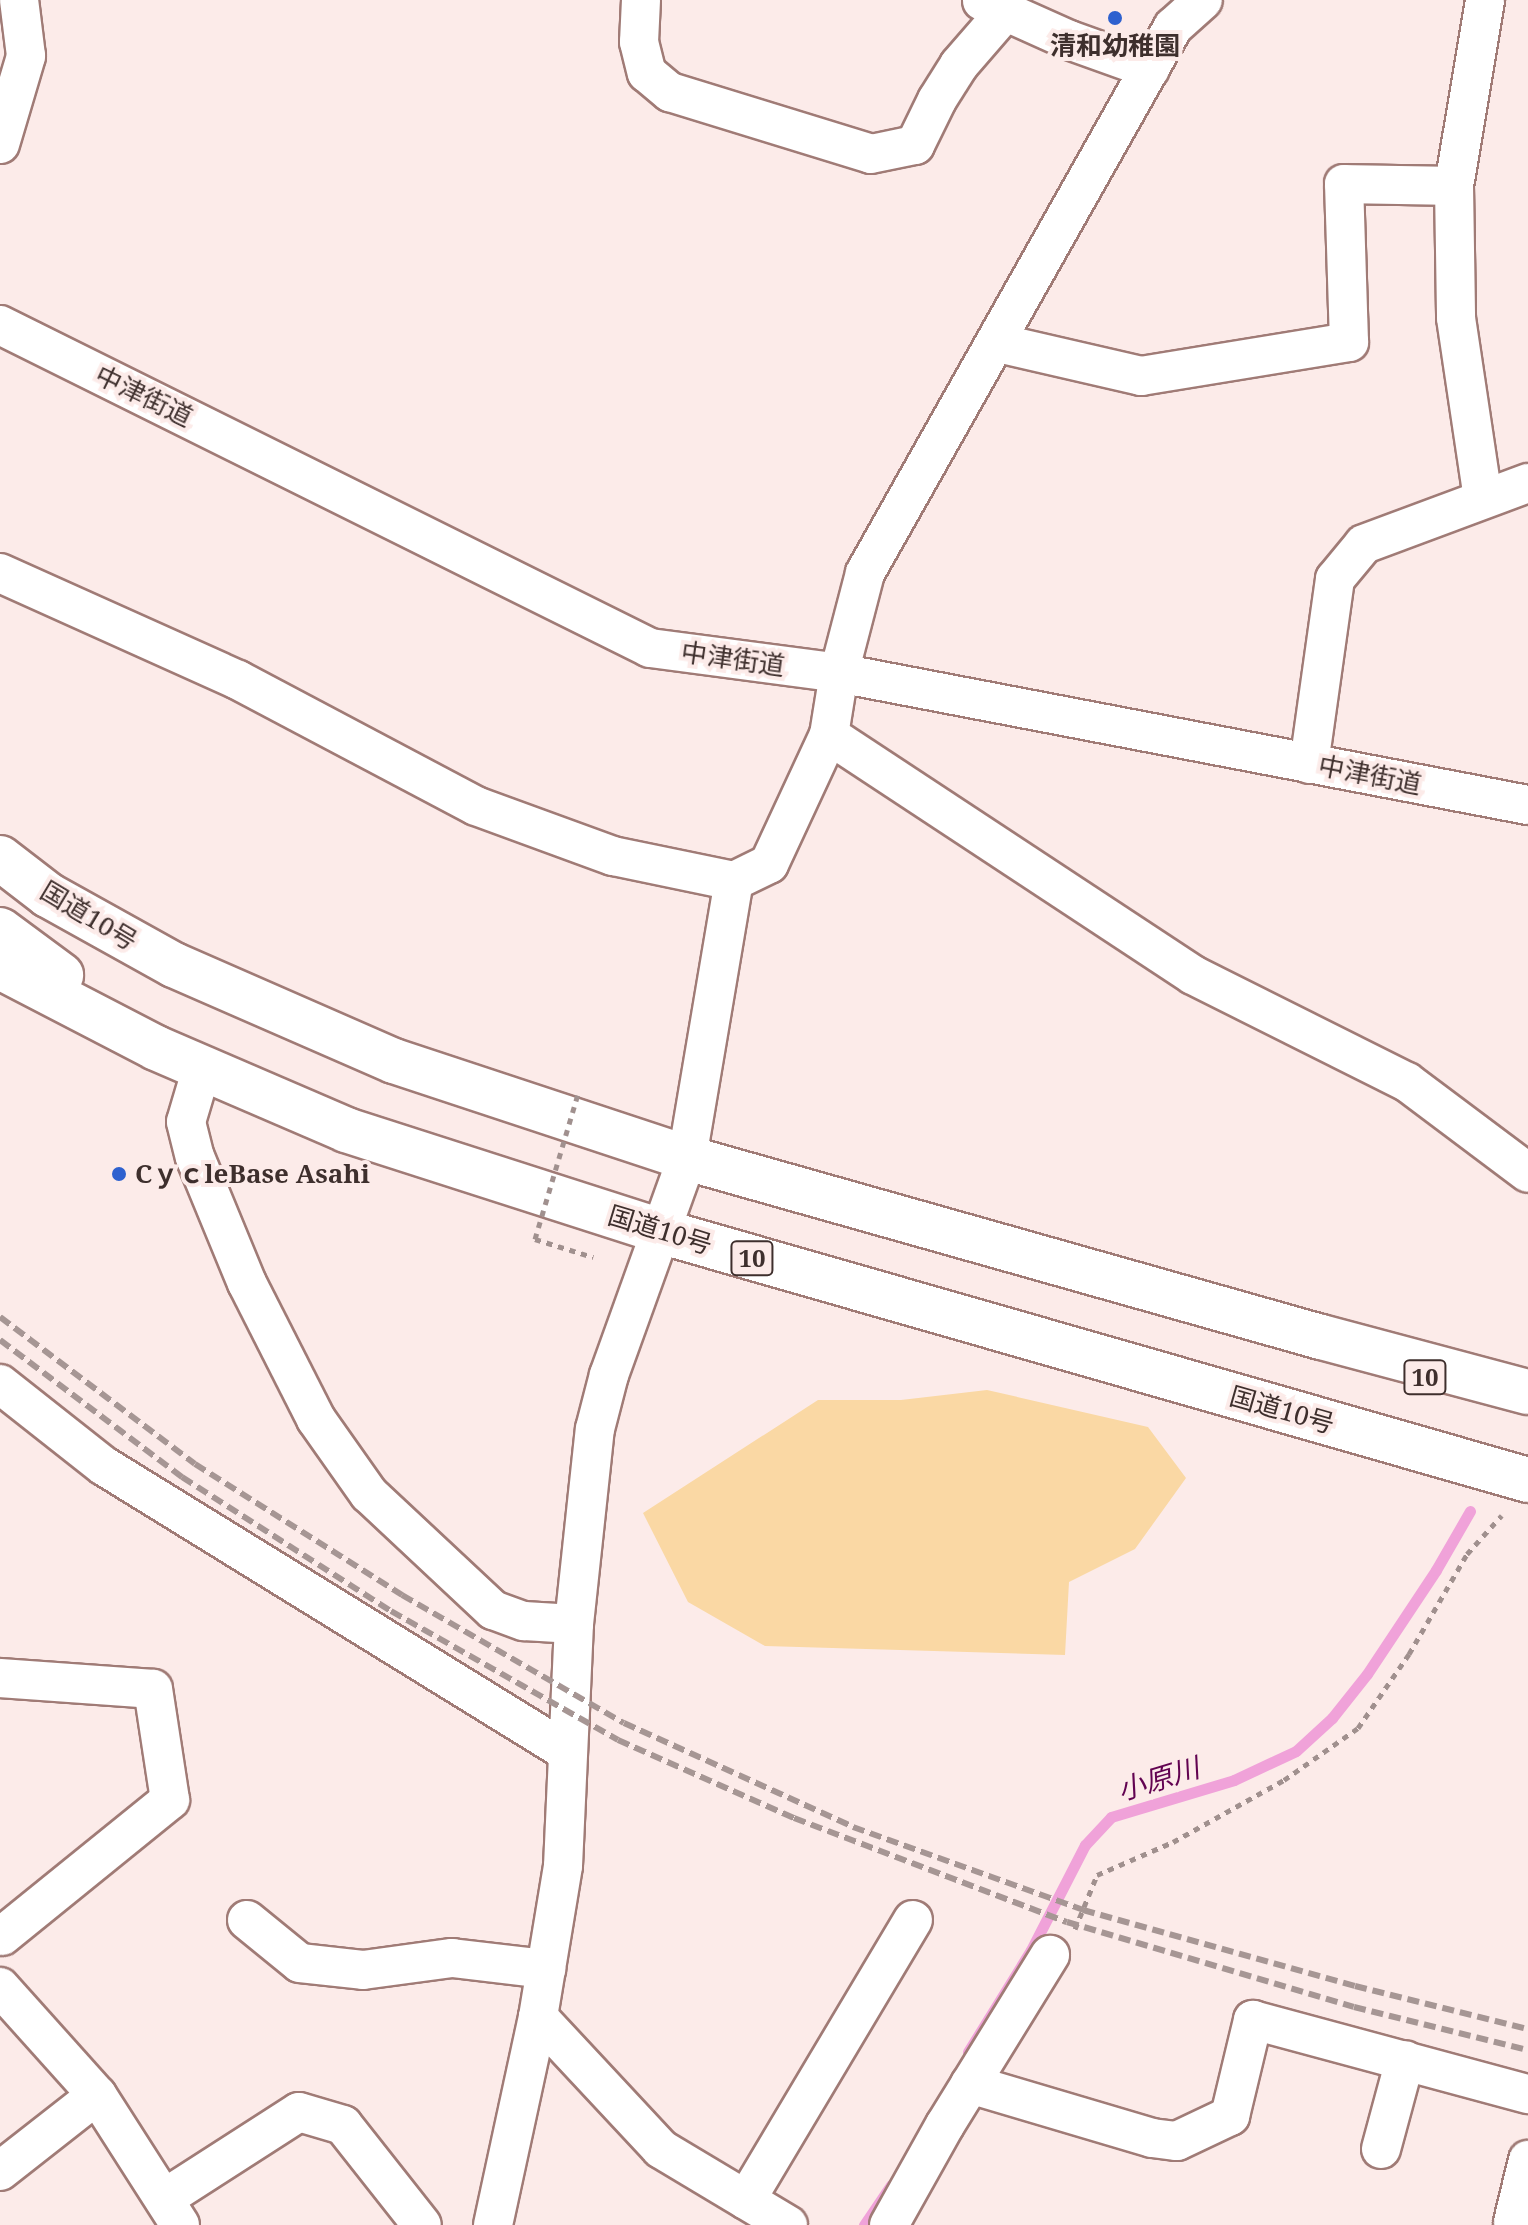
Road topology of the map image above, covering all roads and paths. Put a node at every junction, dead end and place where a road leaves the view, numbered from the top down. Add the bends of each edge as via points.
1 (19, 0) edge
2 (641, 0) edge
3 (1203, 0) edge
4 (1485, 0) edge
5 (993, 6) edge
6 (1150, 69) junction
7 (0, 144) edge
8 (1454, 186) junction
9 (0, 325) edge
10 (998, 343) junction
11 (1528, 483) edge
12 (1483, 499) junction
13 (0, 573) edge
14 (839, 673) junction
15 (829, 735) junction
16 (1309, 764) junction
17 (1528, 805) edge
18 (0, 858) edge
19 (734, 881) junction
20 (0, 930) edge
21 (0, 967) edge
22 (184, 1061) junction
23 (579, 1090) dead end
24 (687, 1158) junction
25 (1528, 1173) edge
26 (663, 1232) junction
27 (593, 1257) dead end
28 (1321, 1337) junction
29 (0, 1384) edge
30 (1528, 1392) edge
31 (1528, 1417) edge
32 (1516, 1496) edge
33 (574, 1624) junction
34 (0, 1678) edge
35 (566, 1751) junction
36 (247, 1920) dead end
37 (913, 1920) dead end
38 (1, 1921) edge
39 (1050, 1955) joint
40 (546, 1969) junction
41 (1, 1987) edge
42 (538, 2017) junction
43 (1405, 2060) junction
44 (970, 2084) junction
45 (1528, 2094) edge
46 (97, 2095) junction
47 (1381, 2149) dead end
48 (1528, 2160) edge
49 (0, 2171) edge
50 (746, 2200) junction
51 (173, 2212) edge
52 (1513, 2222) dead end
53 (422, 2225) edge
54 (493, 2225) edge
55 (788, 2225) edge
56 (889, 2225) edge

1 - 7 street via 26,56
2 - 5 street via 639,42 647,73 670,92 871,154 915,145
3 - 6 street via 1173,27
4 - 8 street
5 - 6 street
6 - 10 street
8 - 10 street via 1344,184 1349,342 1141,376
8 - 12 street via 1456,318
9 - 14 street, 中津街道 via 650,648
10 - 14 street via 865,573
11 - 12 street
12 - 16 street via 1364,544 1335,579
13 - 19 street via 238,680 476,806 613,856
14 - 15 street
14 - 16 street, 中津街道
15 - 19 street via 769,864
15 - 25 street via 1193,975 1407,1082
16 - 17 street, 中津街道
18 - 24 highway, 国道10号 / 10 via 48,895 174,965 285,1016 394,1061
19 - 24 street
20 - 22 highway
21 - 22 highway, 国道10号 / 10
22 - 26 highway, 国道10号 / 10 via 346,1130
22 - 33 street via 186,1122 195,1157 247,1283 316,1419 369,1494 493,1610 524,1621
23 - 27 path, bridge via 535,1239
24 - 26 street
24 - 28 highway, 国道10号 / 10
26 - 32 highway, 国道10号 / 10
26 - 33 street via 609,1375 595,1429
28 - 30 highway, 国道10号 / 10
28 - 31 highway, 国道10号 / 10
29 - 35 street via 104,1466
32 - 39 path via 1467,1554 1358,1728 1271,1788 1173,1842 1097,1875 1079,1925
33 - 35 street
34 - 38 street via 153,1689 170,1800
35 - 40 street via 563,1866
36 - 40 street via 300,1963 363,1970 452,1958
37 - 50 street
38 - 41 street
39 - 44 street
40 - 42 street
41 - 46 street
42 - 50 street via 661,2149
42 - 54 street
43 - 44 street via 1253,2020 1230,2116 1177,2141
43 - 45 street
43 - 47 street
44 - 56 street
46 - 49 street
46 - 51 street
48 - 52 street
50 - 55 street
51 - 53 street via 299,2112 343,2125

